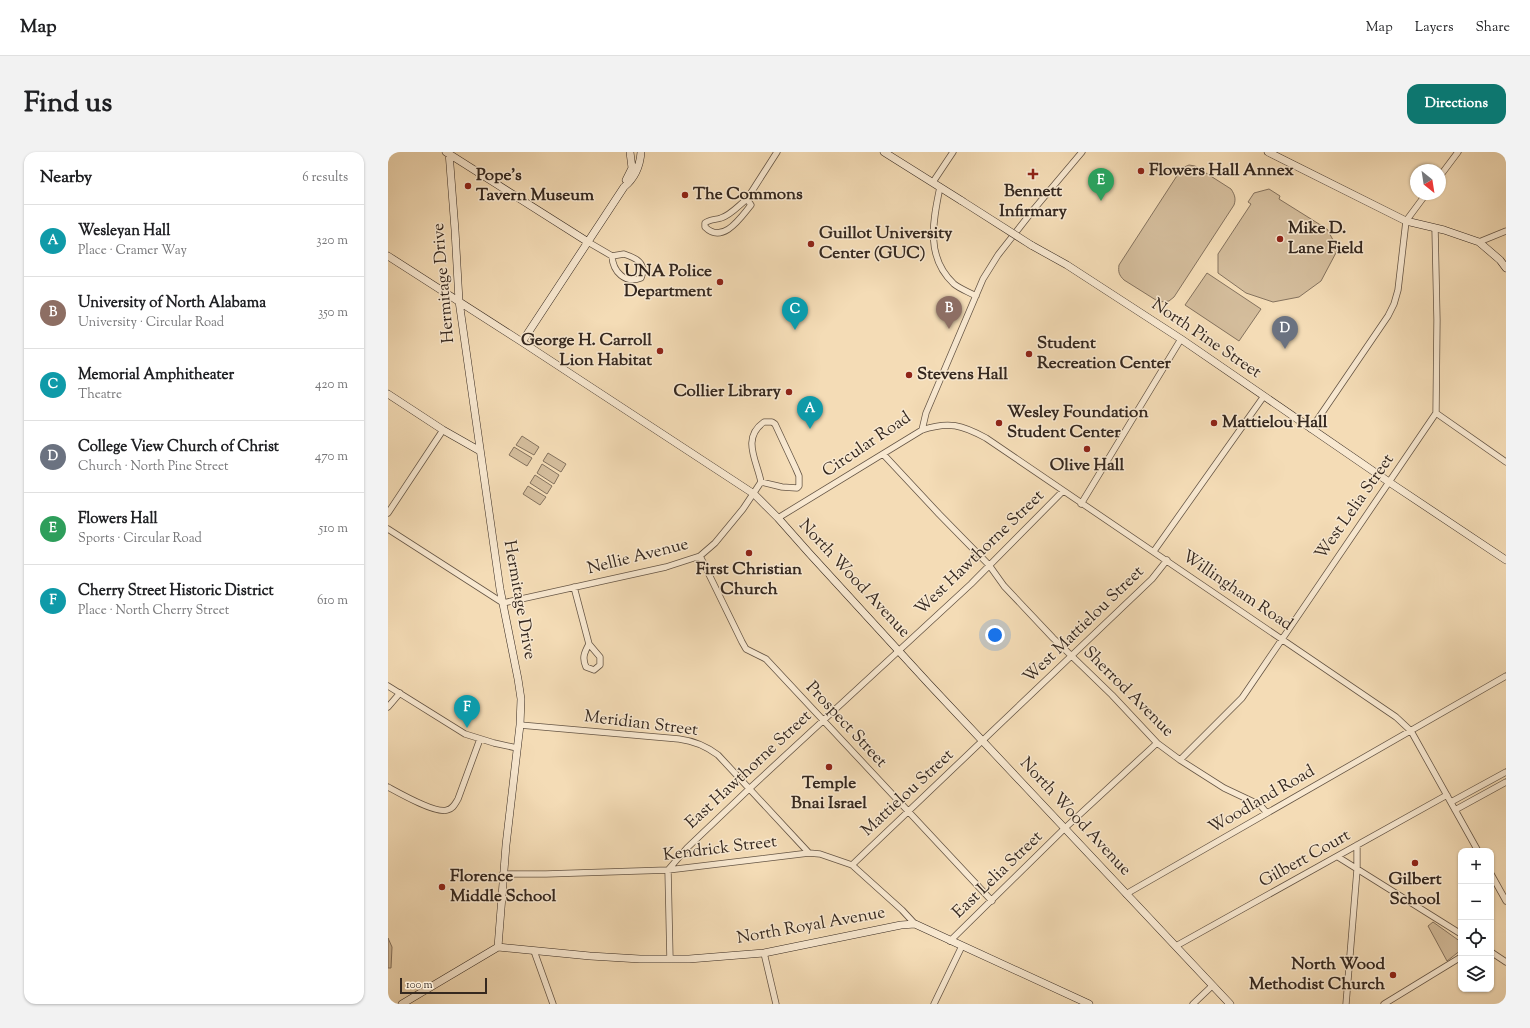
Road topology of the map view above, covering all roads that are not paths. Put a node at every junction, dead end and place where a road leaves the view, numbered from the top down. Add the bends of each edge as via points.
1 (630, 152) edge
2 (641, 152) edge
3 (777, 152) edge
4 (884, 152) edge
5 (953, 152) edge
6 (1082, 152) edge
7 (1268, 152) edge
8 (1458, 152) edge
9 (448, 153) edge
10 (1446, 168) edge
11 (933, 182) junction
12 (624, 187) junction
13 (940, 187) junction
14 (747, 199) junction
15 (1422, 200) edge
16 (1406, 222) junction
17 (1435, 228) junction
18 (1506, 231) edge
19 (588, 242) junction
20 (1479, 242) junction
21 (388, 256) edge
22 (612, 256) junction
23 (1506, 268) edge
24 (976, 296) junction
25 (458, 302) junction
26 (1181, 339) junction
27 (522, 342) junction
28 (388, 394) edge
29 (1264, 396) junction
30 (1436, 413) junction
31 (1311, 428) junction
32 (443, 430) junction
33 (922, 430) junction
34 (480, 451) junction
35 (883, 454) junction
36 (1506, 462) edge
37 (760, 482) junction
38 (1389, 482) junction
39 (1063, 491) junction
40 (754, 494) junction
41 (1081, 504) junction
42 (388, 513) edge
43 (778, 518) junction
44 (388, 529) edge
45 (1154, 551) junction
46 (700, 556) junction
47 (1167, 560) junction
48 (1506, 560) edge
49 (989, 565) junction
50 (574, 587) junction
51 (503, 603) junction
52 (1282, 638) junction
53 (589, 644) dead end
54 (899, 650) junction
55 (1072, 655) junction
56 (1506, 676) edge
57 (388, 686) edge
58 (400, 693) junction
59 (388, 707) edge
60 (822, 720) junction
61 (520, 726) junction
62 (1411, 731) junction
63 (480, 739) junction
64 (983, 741) junction
65 (1157, 743) junction
66 (517, 748) junction
67 (1180, 760) junction
68 (1506, 772) edge
69 (1506, 782) edge
70 (1486, 783) junction
71 (388, 787) edge
72 (749, 789) junction
73 (1490, 791) junction
74 (1447, 796) junction
75 (1451, 802) junction
76 (1455, 810) junction
77 (909, 812) junction
78 (1267, 813) junction
79 (1065, 828) junction
80 (1358, 845) junction
81 (1476, 848) edge
82 (809, 853) junction
83 (1338, 857) junction
84 (852, 865) junction
85 (668, 870) junction
86 (1357, 870) junction
87 (503, 874) junction
88 (1494, 879) edge
89 (1126, 894) junction
90 (992, 901) junction
91 (1506, 901) edge
92 (915, 924) junction
93 (1458, 932) edge
94 (950, 941) junction
95 (962, 946) junction
96 (1176, 946) junction
97 (498, 947) junction
98 (534, 951) junction
99 (764, 953) junction
100 (1494, 954) edge
101 (670, 959) junction
102 (1458, 959) edge
103 (1506, 962) edge
104 (1212, 986) junction
105 (410, 1002) edge
106 (402, 1004) edge
107 (553, 1004) edge
108 (776, 1004) edge
109 (934, 1004) edge
110 (1089, 1004) edge
111 (1193, 1004) edge
112 (1230, 1004) edge
113 (1346, 1004) edge
114 (1384, 1004) edge

1 - 12 street via 632,168
2 - 12 street via 638,170
3 - 14 street
4 - 11 street, North Pine Street
5 - 11 street
6 - 24 street, Circular Road via 998,255
7 - 16 street
8 - 10 street
9 - 19 street
9 - 25 street, Hermitage Drive
11 - 13 street, North Pine Street
12 - 19 street
13 - 24 street via 933,240 935,256 954,284
13 - 26 street, North Pine Street, bridge
14 - 14 street via 722,218 709,220 705,227 708,231 716,232 735,226 751,205
15 - 16 street
16 - 17 street
16 - 31 street via 1394,304
17 - 20 street
17 - 30 street
18 - 20 street
19 - 22 street
19 - 27 street
20 - 23 street
21 - 25 street, North Wood Avenue
22 - 22 street via 617,272 627,279 641,278 644,271 638,261 624,254
24 - 33 street, Circular Road via 926,413
25 - 27 street, North Wood Avenue
25 - 34 street, Hermitage Drive
26 - 29 street, North Pine Street
26 - 41 street
27 - 40 street, North Wood Avenue
28 - 32 street
29 - 31 street, North Pine Street
29 - 45 street, West Mattielou Street
30 - 36 street
30 - 38 street, West Lelia Street
31 - 38 street, North Pine Street
32 - 34 street
32 - 42 street
33 - 35 street, Circular Road
33 - 39 street, Willingham Road via 947,424 968,428
34 - 51 street, Hermitage Drive
35 - 43 street, Circular Road
35 - 49 street, Sherrod Avenue
37 - 37 street via 792,489 800,486 796,469 772,422 764,422 759,426 751,442
37 - 40 street, Nellie Avenue
38 - 48 street, North Pine Street
38 - 52 street, West Lelia Street
39 - 41 street, Willingham Road
39 - 49 street, West Hawthorne Street
40 - 43 street, North Wood Avenue
40 - 46 street, Nellie Avenue via 715,543
41 - 45 street, Willingham Road
43 - 54 street, North Wood Avenue
44 - 51 street
45 - 47 street, Willingham Road
46 - 50 street, Nellie Avenue via 666,567
46 - 60 street, Prospect Street via 746,649 766,659
47 - 52 street, Willingham Road
47 - 55 street, West Mattielou Street via 1152,579
49 - 54 street, West Hawthorne Street
49 - 55 street, Sherrod Avenue via 1019,602
50 - 51 street, Nellie Avenue
50 - 53 street
51 - 61 street, Hermitage Drive via 521,699
52 - 62 street, Willingham Road via 1396,716
52 - 67 street, West Lelia Street via 1242,698
54 - 60 street, East Hawthorne Street
54 - 64 street, North Wood Avenue
55 - 64 street, West Mattielou Street
55 - 65 street, Sherrod Avenue
56 - 62 street, Woodland Road
57 - 58 street
58 - 59 street
58 - 63 street via 465,734
60 - 72 street, East Hawthorne Street
60 - 77 street, Prospect Street
61 - 66 street, Hermitage Drive
61 - 72 street, Meridian Street via 694,741 718,755
62 - 74 street, Willingham Road
62 - 78 street, Woodland Road
63 - 66 street
63 - 71 street via 458,799 447,811 438,811
64 - 77 street, Mattielou Street
64 - 79 street, North Wood Avenue
65 - 67 street, Sherrod Avenue
65 - 79 street
66 - 87 street, Hermitage Drive
67 - 78 street, Sherrod Avenue via 1224,788 1260,805
68 - 70 street
69 - 73 street
70 - 73 street
70 - 75 street
72 - 82 street, Meridian Street
72 - 85 street, East Hawthorne Street via 687,848
73 - 76 street
74 - 75 street, Willingham Road
74 - 80 street, Gilbert Court
75 - 76 street, Willingham Road
76 - 81 street, Willingham Road
77 - 84 street, Mattielou Street
77 - 90 street, Prospect Street
78 - 89 street, Woodland Road
79 - 89 street, North Wood Avenue
79 - 90 street, East Lelia Street
80 - 83 street, Gilbert Court
80 - 86 street
82 - 84 street, Kendrick Street
82 - 85 street, Kendrick Street
83 - 86 street
83 - 96 street, Gilbert Court
84 - 92 street, Kendrick Street
85 - 87 street, Kendrick Street
85 - 101 street
86 - 93 street
86 - 113 street
87 - 97 street, Hermitage Drive
88 - 91 street
89 - 96 street, North Wood Avenue
90 - 94 street, East Lelia Street
92 - 94 street
92 - 99 street, North Royal Avenue
94 - 95 street
95 - 109 street, East Lelia Street
95 - 110 street
96 - 104 street, North Wood Avenue
97 - 98 street, North Royal Avenue
97 - 105 street
98 - 101 street, North Royal Avenue
98 - 107 street
99 - 101 street, North Royal Avenue
99 - 108 street
100 - 103 street
102 - 114 street
104 - 111 street
104 - 112 street, North Wood Avenue
105 - 106 street

